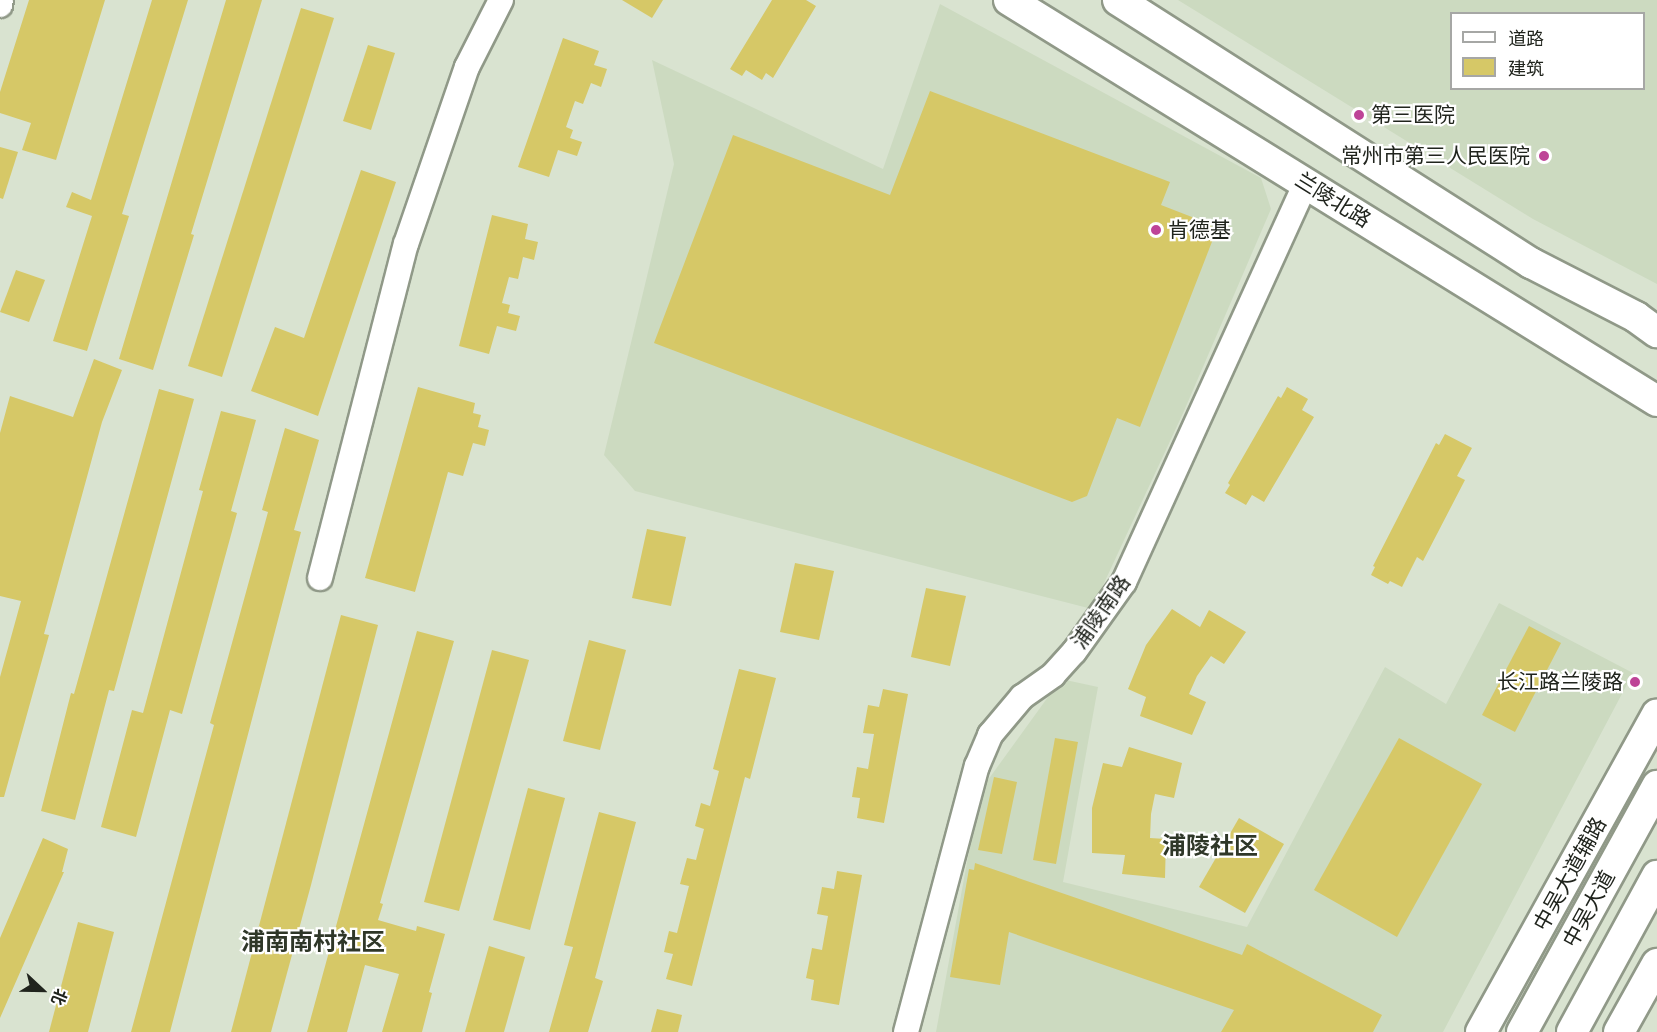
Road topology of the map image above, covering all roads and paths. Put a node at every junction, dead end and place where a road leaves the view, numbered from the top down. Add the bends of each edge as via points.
1 (1, 0) edge
2 (501, 0) edge
3 (1009, 0) edge
4 (1118, 0) edge
5 (0, 5) edge
6 (1306, 183) junction
7 (1650, 325) edge
8 (1627, 382) junction
9 (1657, 401) edge
10 (1657, 417) edge
11 (320, 578) dead end
12 (1657, 714) edge
13 (1656, 786) edge
14 (1657, 876) edge
15 (1565, 954) junction
16 (1657, 963) edge
17 (906, 1032) edge
18 (1481, 1032) edge
19 (1508, 1032) edge
20 (1522, 1032) edge
21 (1572, 1032) edge
22 (1619, 1032) edge

1 - 5 street
2 - 11 street via 467,67 406,244
3 - 6 main road, 兰陵北路
4 - 7 main road via 1531,263
6 - 8 main road, 兰陵北路
6 - 17 street, 浦陵南路 via 1124,582 1074,652 1053,675 1022,697 990,735 977,766
8 - 9 main road, 兰陵北路
8 - 10 main road
12 - 18 main road, 中吴大道辅路
13 - 15 main road, 中吴大道
14 - 21 main road, 中吴大道
15 - 19 main road via 1533,989
15 - 20 main road, 中吴大道
16 - 22 main road

